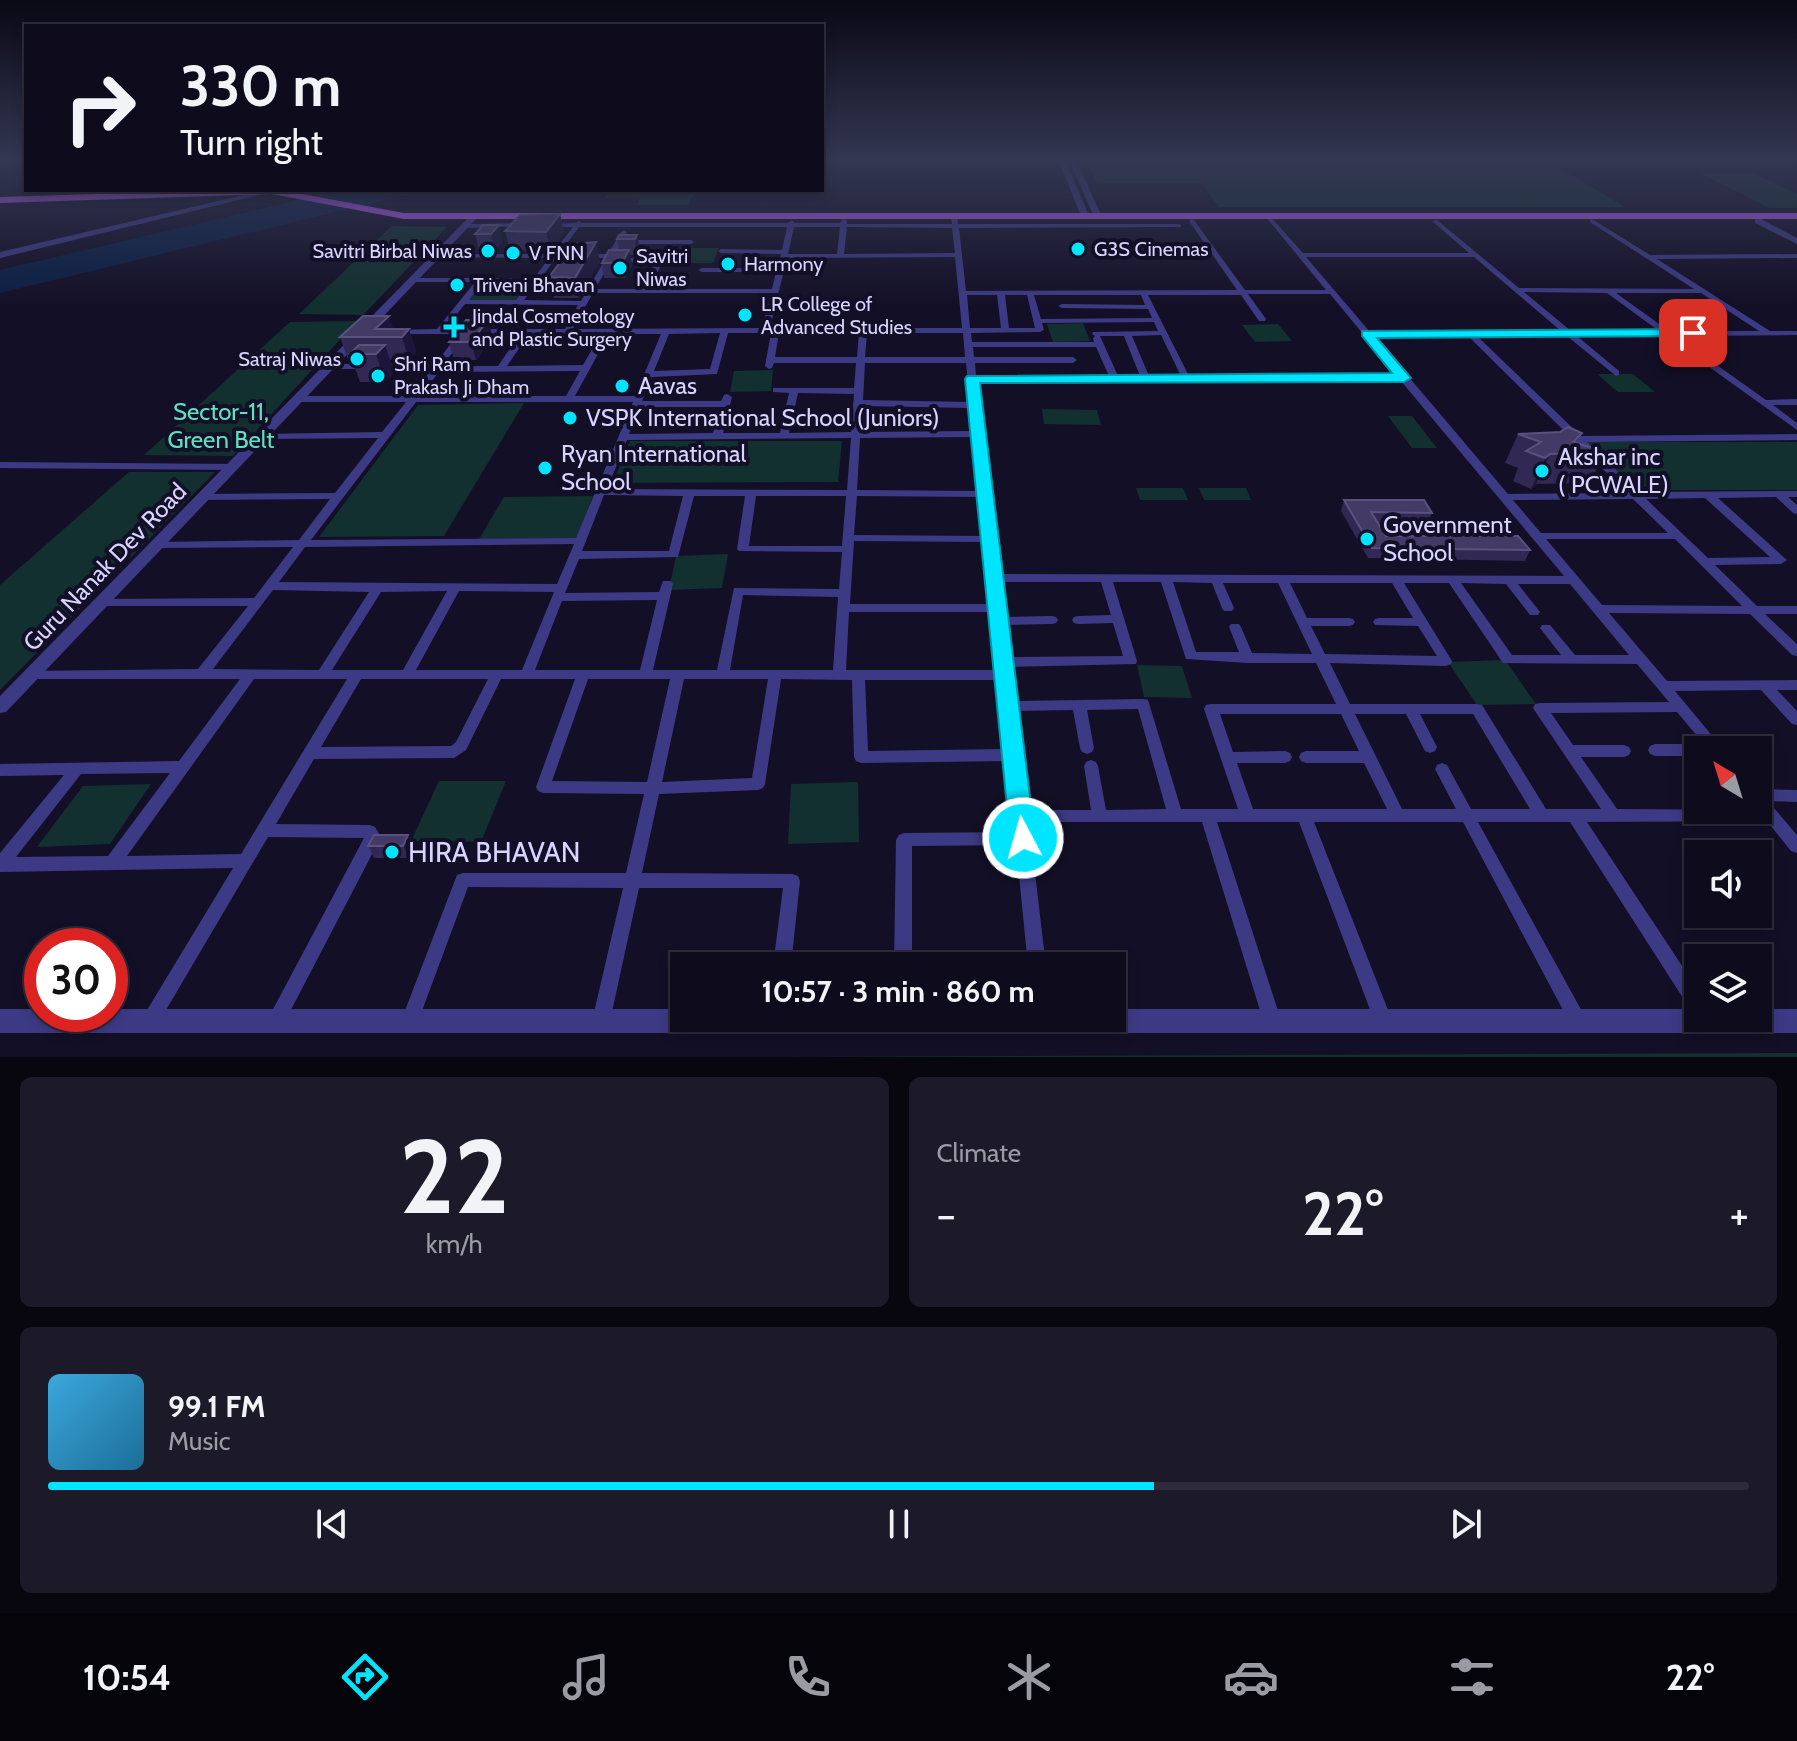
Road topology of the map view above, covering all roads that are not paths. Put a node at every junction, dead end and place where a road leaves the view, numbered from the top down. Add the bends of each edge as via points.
1 (203, 208) edge
2 (335, 208) edge
3 (360, 208) edge
4 (1082, 208) edge
5 (1094, 208) edge
6 (1097, 215) junction
7 (1085, 216) junction
8 (1269, 218) junction
9 (1548, 218) junction
10 (1797, 219) edge
11 (471, 221) junction
12 (954, 221) junction
13 (1192, 221) junction
14 (1435, 221) junction
15 (1592, 221) junction
16 (1758, 221) junction
17 (1771, 221) junction
18 (527, 223) junction
19 (578, 223) junction
20 (628, 223) junction
21 (700, 223) junction
22 (745, 223) junction
23 (844, 223) junction
24 (791, 224) junction
25 (1179, 226) dead end
26 (1797, 234) edge
27 (516, 235) edge
28 (1797, 241) edge
29 (618, 242) junction
30 (507, 245) edge
31 (721, 251) dead end
32 (734, 251) junction
33 (784, 254) junction
34 (0, 255) edge
35 (437, 255) junction
36 (498, 255) junction
37 (958, 255) junction
38 (1301, 255) junction
39 (1475, 255) junction
40 (554, 256) junction
41 (840, 256) junction
42 (1797, 256) edge
43 (1648, 257) junction
44 (610, 258) junction
45 (659, 260) junction
46 (673, 260) dead end
47 (780, 270) junction
48 (414, 280) junction
49 (481, 280) junction
50 (535, 280) junction
51 (1517, 290) junction
52 (590, 291) junction
53 (646, 291) junction
54 (694, 291) junction
55 (775, 291) junction
56 (1609, 291) junction
57 (1703, 291) junction
58 (1143, 292) junction
59 (1240, 292) junction
60 (1331, 292) junction
61 (962, 293) junction
62 (1001, 293) junction
63 (1030, 293) junction
64 (1056, 293) junction
65 (463, 302) junction
66 (519, 302) junction
67 (584, 303) junction
68 (1062, 306) junction
69 (1150, 307) junction
70 (1262, 319) dead end
71 (1090, 320) junction
72 (1156, 320) junction
73 (1069, 321) junction
74 (1039, 325) junction
75 (863, 330) junction
76 (966, 330) junction
77 (1005, 330) junction
78 (666, 331) junction
79 (725, 331) junction
80 (770, 331) junction
81 (390, 332) edge
82 (439, 332) junction
83 (464, 332) junction
84 (526, 332) junction
85 (567, 332) junction
86 (606, 332) junction
87 (1163, 333) junction
88 (1469, 333) junction
89 (1569, 333) junction
90 (1668, 333) junction
91 (1769, 333) junction
92 (1797, 333) edge
93 (1127, 334) junction
94 (1367, 334) junction
95 (1098, 339) junction
96 (1044, 344) junction
97 (1068, 344) junction
98 (968, 345) junction
99 (1073, 360) junction
100 (861, 361) junction
101 (970, 361) junction
102 (330, 366) junction
103 (437, 368) junction
104 (501, 368) junction
105 (586, 368) junction
106 (1616, 373) dead end
107 (649, 374) junction
108 (1114, 378) junction
109 (1145, 378) junction
110 (1186, 378) junction
111 (1404, 378) junction
112 (972, 379) junction
113 (1079, 379) junction
114 (776, 390) dead end
115 (794, 390) junction
116 (858, 397) junction
117 (298, 399) junction
118 (569, 399) junction
119 (413, 400) junction
120 (637, 401) junction
121 (1797, 402) edge
122 (1764, 403) junction
123 (975, 405) junction
124 (1797, 427) edge
125 (978, 434) junction
126 (385, 435) junction
127 (784, 435) junction
128 (855, 435) junction
129 (263, 436) junction
130 (717, 436) junction
131 (623, 437) junction
132 (1797, 437) edge
133 (1577, 439) junction
134 (0, 465) edge
135 (233, 467) junction
136 (601, 492) junction
137 (689, 493) junction
138 (751, 493) junction
139 (851, 494) junction
140 (985, 494) junction
141 (1778, 494) junction
142 (1797, 494) edge
143 (1635, 495) junction
144 (1708, 495) junction
145 (339, 496) junction
146 (203, 497) junction
147 (1504, 497) junction
148 (1797, 511) edge
149 (1537, 536) junction
150 (1677, 536) junction
151 (990, 539) junction
152 (580, 541) junction
153 (848, 543) junction
154 (302, 544) junction
155 (157, 545) junction
156 (575, 555) junction
157 (1704, 562) junction
158 (994, 578) junction
159 (1106, 579) junction
160 (1166, 579) junction
161 (1216, 579) junction
162 (1282, 579) junction
163 (1395, 579) junction
164 (1453, 580) junction
165 (1509, 580) junction
166 (1574, 580) junction
167 (270, 586) junction
168 (455, 587) junction
169 (377, 588) junction
170 (559, 592) junction
171 (845, 593) junction
172 (102, 602) junction
173 (256, 602) junction
174 (845, 608) junction
175 (1228, 608) dead end
176 (1598, 609) junction
177 (1753, 610) junction
178 (1797, 610) edge
179 (1534, 612) dead end
180 (998, 615) junction
181 (1117, 619) junction
182 (1052, 620) dead end
183 (1078, 620) dead end
184 (1303, 622) junction
185 (1349, 622) dead end
186 (1379, 622) dead end
187 (1422, 622) junction
188 (1235, 627) dead end
189 (1546, 628) dead end
190 (1797, 652) edge
191 (1248, 658) junction
192 (1571, 659) junction
193 (1640, 659) junction
194 (1321, 660) junction
195 (1004, 668) junction
196 (32, 674) junction
197 (202, 674) junction
198 (251, 674) junction
199 (323, 674) junction
200 (357, 674) junction
201 (646, 674) junction
202 (407, 675) junction
203 (497, 675) junction
204 (526, 675) junction
205 (583, 675) junction
206 (678, 675) junction
207 (723, 675) junction
208 (775, 675) junction
209 (839, 675) junction
210 (858, 675) junction
211 (1764, 685) junction
212 (1797, 685) edge
213 (1663, 686) junction
214 (1079, 705) junction
215 (1008, 706) junction
216 (0, 707) edge
217 (1681, 707) junction
218 (1345, 709) junction
219 (1410, 709) junction
220 (1797, 720) edge
221 (1705, 736) edge
222 (1430, 747) dead end
223 (1087, 748) dead end
224 (1655, 750) dead end
225 (1684, 750) edge
226 (1569, 751) junction
227 (1624, 751) dead end
228 (310, 753) junction
229 (1013, 755) junction
230 (1285, 757) dead end
231 (1306, 757) dead end
232 (1368, 757) junction
233 (1228, 758) junction
234 (1091, 766) dead end
235 (183, 767) junction
236 (77, 769) junction
237 (1442, 769) dead end
238 (0, 770) edge
239 (653, 788) junction
240 (1797, 796) edge
241 (1772, 797) edge
242 (1175, 815) junction
243 (1207, 815) junction
244 (1247, 815) junction
245 (1397, 815) junction
246 (1467, 815) junction
247 (1542, 815) junction
248 (1574, 815) junction
249 (1613, 815) junction
250 (1684, 815) edge
251 (1020, 816) junction
252 (1100, 816) junction
253 (1304, 816) junction
254 (1772, 816) edge
255 (264, 830) junction
256 (1023, 838) junction
257 (1797, 846) edge
258 (245, 861) junction
259 (112, 863) junction
260 (0, 865) edge
261 (632, 882) junction
262 (784, 952) edge
263 (903, 952) edge
264 (1035, 952) edge
265 (1684, 984) edge
266 (1684, 1016) edge
267 (1772, 1019) edge
268 (670, 1020) edge
269 (1126, 1020) edge
270 (0, 1021) edge
271 (149, 1021) junction
272 (276, 1021) junction
273 (410, 1021) junction
274 (601, 1021) junction
275 (1272, 1021) junction
276 (1578, 1021) junction
277 (1797, 1021) edge
278 (1383, 1022) junction

1 - 34 street
2 - 11 main road via 398,221
3 - 11 main road
4 - 7 street
5 - 6 street
6 - 7 main road
6 - 8 main road
7 - 12 main road
8 - 9 main road
8 - 13 main road
8 - 14 main road
8 - 38 street
9 - 10 main road
9 - 14 main road
9 - 15 main road
10 - 17 main road
11 - 12 main road
11 - 18 main road
11 - 35 street, Guru Nanak Dev Road
12 - 13 main road
12 - 23 main road
12 - 25 street
12 - 37 street
13 - 59 street
14 - 39 street
15 - 16 main road
15 - 43 street
16 - 17 main road
16 - 28 street
17 - 26 street
18 - 19 main road
18 - 27 street
19 - 20 main road
19 - 40 street
20 - 21 main road
20 - 29 street
21 - 22 main road
21 - 29 street via 690,245
22 - 24 main road
22 - 32 street
23 - 24 main road
23 - 41 street
24 - 33 street
29 - 44 street
30 - 36 street
31 - 32 street
32 - 33 street
33 - 41 street
33 - 47 street
35 - 36 street
35 - 48 street, Guru Nanak Dev Road
36 - 40 street
37 - 41 street
37 - 61 street
38 - 39 street
38 - 60 street
39 - 51 street
40 - 44 street
40 - 50 street
42 - 43 street
43 - 57 street
44 - 45 street
44 - 52 street
45 - 46 street
45 - 53 street
47 - 54 street via 703,267
47 - 55 street
48 - 49 street
48 - 102 street, Guru Nanak Dev Road via 369,333
49 - 50 street
49 - 65 street
50 - 66 street
51 - 56 street
51 - 89 street
52 - 53 street
52 - 67 street
53 - 54 street
54 - 55 street
55 - 80 street
56 - 57 street
56 - 90 street
57 - 91 street
58 - 59 street
58 - 64 street
58 - 69 street
59 - 60 street
59 - 70 street
60 - 94 street
61 - 62 street
61 - 76 street
62 - 63 street
62 - 77 street
63 - 64 street
63 - 74 street
64 - 68 street
65 - 66 street
65 - 82 street
66 - 67 street
67 - 85 street
68 - 69 street
68 - 73 street
69 - 72 street
71 - 72 street
71 - 73 street
71 - 95 street
72 - 87 street
73 - 74 street
74 - 77 street
74 - 96 street
75 - 76 street
75 - 80 street
75 - 100 street
76 - 77 street
76 - 98 street
78 - 79 street
78 - 86 street
78 - 107 street
79 - 80 street
79 - 107 street via 714,372
80 - 100 street via 769,363
81 - 82 street
82 - 83 street
83 - 84 street
83 - 103 street
84 - 85 street
84 - 104 street
85 - 86 street
86 - 105 street
87 - 93 street
87 - 110 street
88 - 89 street
88 - 94 street
88 - 133 street
89 - 90 street
89 - 106 street
90 - 91 street
90 - 122 street
91 - 92 street
93 - 95 street
93 - 109 street
94 - 111 street
95 - 97 street
95 - 108 street
96 - 97 street
96 - 98 street
97 - 99 street
98 - 101 street
99 - 101 street
99 - 113 street
100 - 101 street
100 - 116 street
101 - 112 street
102 - 103 street
102 - 117 street, Guru Nanak Dev Road
103 - 104 street
103 - 119 street
104 - 105 street
105 - 118 street
107 - 120 street
108 - 109 street
108 - 113 street
109 - 110 street
110 - 111 street
111 - 147 street
112 - 113 street
112 - 123 street
114 - 115 street
115 - 116 street
115 - 127 street
116 - 123 street
116 - 128 street
117 - 119 street
117 - 129 street, Guru Nanak Dev Road
118 - 119 street
118 - 120 street
119 - 126 street
120 - 130 street via 726,400
120 - 131 street
121 - 122 street
122 - 124 street
123 - 125 street
125 - 128 street
125 - 140 street
126 - 129 street
126 - 145 street
127 - 128 street
127 - 130 street
128 - 139 street
129 - 135 street, Guru Nanak Dev Road
130 - 131 street
131 - 136 street
132 - 133 street
133 - 143 street
134 - 135 street
135 - 146 street, Guru Nanak Dev Road
136 - 137 street
136 - 152 street
137 - 138 street
137 - 156 street via 674,554
138 - 139 street
138 - 153 street via 743,549
139 - 140 street
139 - 153 street
140 - 151 street
141 - 142 street
141 - 144 street
141 - 148 street
143 - 144 street
143 - 147 street
143 - 150 street
144 - 157 street via 1781,560
145 - 146 street
145 - 154 street
146 - 155 street, Guru Nanak Dev Road
147 - 149 street
149 - 150 street
149 - 166 street
150 - 157 street
151 - 153 street
151 - 158 street
152 - 154 street
152 - 156 street
153 - 171 street
154 - 155 street
154 - 167 street
155 - 172 street, Guru Nanak Dev Road
156 - 170 street
157 - 177 street
158 - 159 street
158 - 180 street
159 - 160 street
159 - 181 street
160 - 161 street
160 - 191 street via 1191,656
161 - 162 street
161 - 175 street
162 - 163 street
162 - 184 street
163 - 164 street
163 - 187 street
164 - 165 street
164 - 192 street via 1508,660
165 - 166 street
165 - 179 street
166 - 176 street
167 - 169 street
167 - 173 street
168 - 169 street
168 - 170 street
168 - 202 street
169 - 199 street
170 - 201 street via 666,590
170 - 204 street
171 - 174 street
171 - 207 street via 738,591
172 - 173 street
172 - 196 street, Guru Nanak Dev Road
173 - 197 street
174 - 180 street
174 - 209 street
176 - 177 street
176 - 193 street
177 - 178 street
177 - 190 street
180 - 182 street
180 - 195 street
181 - 183 street
181 - 195 street via 1131,661
184 - 185 street
184 - 194 street
186 - 187 street
187 - 194 street via 1446,661
188 - 191 street
189 - 192 street
191 - 194 street
192 - 193 street
193 - 213 street
194 - 218 street
195 - 210 street
195 - 215 street
196 - 197 street
196 - 216 street, Guru Nanak Dev Road
197 - 198 street
198 - 199 street
198 - 235 street
199 - 200 street
200 - 202 street
200 - 228 street
201 - 205 street
201 - 206 street
202 - 203 street
203 - 204 street
203 - 228 street via 454,752
204 - 205 street
205 - 239 street via 543,787
206 - 207 street
206 - 239 street
207 - 208 street
208 - 209 street
208 - 239 street via 758,784
209 - 210 street
210 - 229 street via 861,757
211 - 212 street
211 - 213 street
211 - 220 street
213 - 217 street
214 - 215 street
214 - 223 street
214 - 242 street via 1143,704
215 - 229 street
217 - 221 street
217 - 226 street via 1540,708
218 - 219 street
218 - 232 street
218 - 233 street via 1211,709
219 - 222 street
219 - 247 street via 1477,709
224 - 225 street
226 - 227 street
226 - 249 street
228 - 255 street
229 - 251 street
230 - 233 street
231 - 232 street
232 - 245 street
233 - 244 street
234 - 252 street
235 - 236 street
235 - 259 street
236 - 238 street
236 - 260 street
237 - 246 street
239 - 261 street
240 - 241 street
242 - 243 street
242 - 252 street
243 - 244 street
243 - 275 street
244 - 253 street
245 - 246 street
245 - 253 street
246 - 247 street
246 - 276 street
247 - 248 street
248 - 249 street
248 - 265 street
249 - 250 street
251 - 252 street
251 - 256 street
253 - 278 street
254 - 257 street
255 - 258 street
255 - 272 street via 373,833
256 - 263 street via 904,840
256 - 264 street
258 - 259 street
258 - 271 street
259 - 260 street
261 - 262 street via 792,881
261 - 273 street via 463,880
261 - 274 street
266 - 276 street
267 - 277 street
268 - 274 street
269 - 275 street
270 - 271 street
271 - 272 street
272 - 273 street
273 - 274 street
275 - 278 street
276 - 278 street

